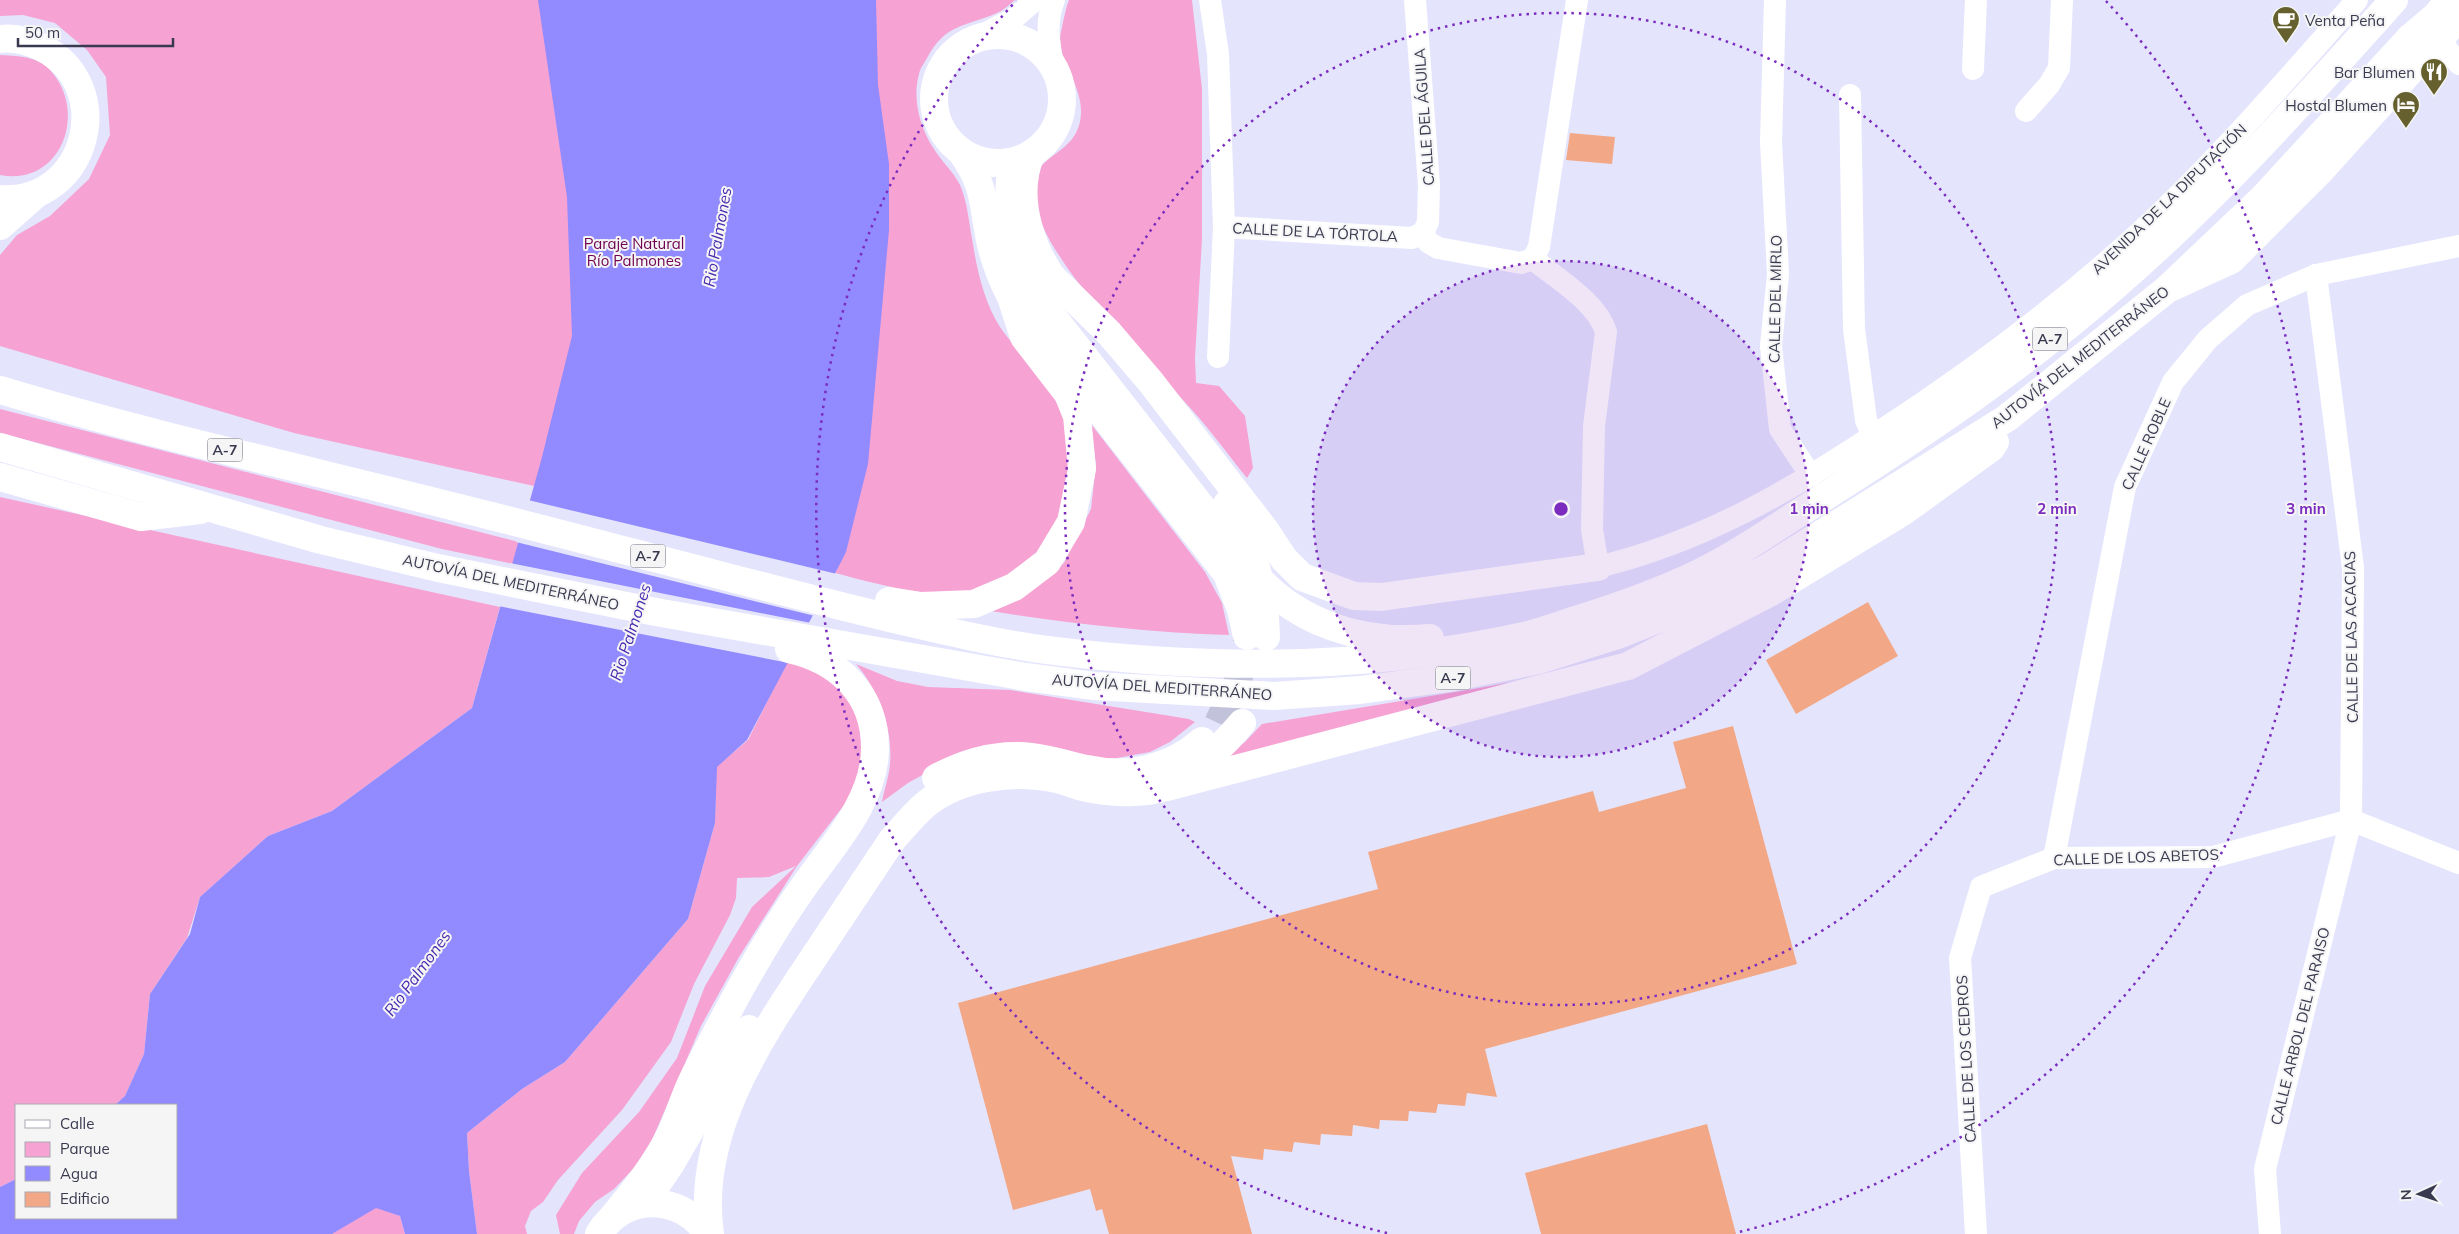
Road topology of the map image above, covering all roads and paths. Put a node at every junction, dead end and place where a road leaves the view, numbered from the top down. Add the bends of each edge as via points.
1 (1035, 0) edge
2 (1054, 0) edge
3 (1210, 0) edge
4 (1415, 0) edge
5 (1577, 0) edge
6 (1774, 0) edge
7 (1976, 0) edge
8 (2062, 0) edge
9 (2357, 0) edge
10 (2394, 0) edge
11 (2428, 0) edge
12 (2449, 0) edge
13 (2459, 17) edge
14 (978, 38) junction
15 (2410, 38) junction
16 (0, 39) edge
17 (2439, 39) junction
18 (2459, 64) edge
19 (1053, 66) junction
20 (1974, 69) dead end
21 (1850, 95) dead end
22 (2026, 111) dead end
23 (962, 153) junction
24 (1024, 157) junction
25 (39, 192) junction
26 (0, 199) edge
27 (0, 226) edge
28 (1224, 227) junction
29 (1423, 233) junction
30 (2459, 246) edge
31 (1533, 259) junction
32 (1050, 275) junction
33 (2316, 276) junction
34 (2166, 290) junction
35 (1011, 298) junction
36 (1218, 357) dead end
37 (0, 390) edge
38 (2007, 418) junction
39 (1873, 436) junction
40 (0, 447) edge
41 (0, 464) edge
42 (64, 465) junction
43 (1811, 476) junction
44 (0, 477) edge
45 (211, 509) junction
46 (1598, 567) junction
47 (844, 607) junction
48 (1529, 635) junction
49 (837, 654) junction
50 (1167, 787) junction
51 (2351, 820) junction
52 (2054, 858) junction
53 (2459, 863) edge
54 (1981, 887) joint
55 (637, 1204) junction
56 (605, 1226) edge
57 (709, 1234) edge
58 (1976, 1234) edge
59 (2270, 1234) edge

1 - 14 street via 1013,20
2 - 19 street via 1048,23
3 - 28 street via 1218,54
4 - 29 street, CALLE DEL ÁGUILA via 1429,185 1428,222
5 - 31 street via 1540,247
6 - 43 street, CALLE DEL MIRLO via 1771,142 1778,274 1772,346 1780,428
7 - 20 street
8 - 22 street via 2059,68 2050,85
9 - 39 street, AVENIDA DE LA DIPUTACIÓN via 2249,122 2111,258 2016,336
10 - 48 main road, AUTOVÍA DEL MEDITERRÁNEO / A-7 via 2194,213 2114,287 2024,359 1896,452 1702,572 1616,606
11 - 15 main road
12 - 15 main road, AUTOVÍA DEL MEDITERRÁNEO / A-7
13 - 17 main road
14 - 19 main road via 1007,35 1021,39 1045,54
14 - 23 main road via 965,43 949,58 934,90 934,105 940,125 951,144
15 - 34 main road, AUTOVÍA DEL MEDITERRÁNEO / A-7 via 2262,199
16 - 25 main road via 19,40 48,51 71,72 84,101 86,124 81,147 64,174
17 - 18 street
17 - 34 main road via 2322,170 2231,260
19 - 24 main road via 1062,93 1058,122 1052,135
21 - 39 street via 1854,329 1866,420
23 - 24 main road via 989,163
23 - 35 main road via 982,189 990,240
24 - 32 main road via 1022,196 1028,226
24 - 48 main road via 1011,175 1011,198 1017,234 1034,288 1211,522 1268,591 1286,605 1337,630 1404,640 1451,636 1502,625
25 - 26 main road
25 - 27 main road
28 - 29 street, CALLE DE LA TÓRTOLA via 1412,238
28 - 36 street, CALLE DE LA TÓRTOLA
29 - 31 street via 1428,242 1438,248 1521,263
30 - 33 street, CALLE ROBLE
31 - 46 street via 1594,308 1606,332 1594,426 1592,529
32 - 35 main road via 1231,510 1252,548 1259,574 1266,616 1257,636 1241,610 1227,574
32 - 46 main road via 1109,333 1150,381 1284,558 1302,577 1354,596 1381,597
33 - 51 street, CALLE DE LAS ACACIAS via 2353,568
33 - 52 street, CALLE ROBLE via 2248,305 2208,339 2173,382 2125,487
34 - 38 main road, AUTOVÍA DEL MEDITERRÁNEO / A-7
35 - 47 main road via 1024,337 1068,394 1077,416 1082,469 1071,522 1047,562 1014,587 974,604 921,606 876,598
37 - 47 main road, AUTOVÍA DEL MEDITERRÁNEO / A-7 via 155,433
38 - 49 main road, AUTOVÍA DEL MEDITERRÁNEO / A-7 via 1766,568 1693,605 1618,635 1548,657 1449,678 1360,690 1274,696 1094,686
38 - 50 main road via 1991,448 1904,511 1771,592 1628,666
39 - 43 street, AVENIDA DE LA DIPUTACIÓN
40 - 42 main road, AUTOVÍA DEL MEDITERRÁNEO
41 - 42 main road via 13,467
42 - 45 main road, AUTOVÍA DEL MEDITERRÁNEO
43 - 46 street via 1695,537 1646,555
44 - 45 main road via 141,518
45 - 49 main road, AUTOVÍA DEL MEDITERRÁNEO via 438,568 656,612 708,633 807,653
47 - 48 main road, AUTOVÍA DEL MEDITERRÁNEO / A-7 via 969,636 1043,649 1210,663 1370,661 1430,654
49 - 56 main road via 870,714 875,747 871,780 858,808 745,977 691,1081 670,1134 649,1174
50 - 55 main road via 1201,765 1230,723 1177,759 1147,769 1132,772 1089,770 1040,757 996,757 952,769 915,791 896,808 878,832 749,1030 670,1165 653,1190
50 - 57 main road via 1115,792 1024,775 988,778 948,790 910,819 892,840 780,1008 731,1098 710,1168
51 - 52 street, CALLE DE LOS ABETOS via 2213,857
51 - 53 street
51 - 59 street, CALLE ARBOL DEL PARAISO via 2265,1169
52 - 54 street, CALLE DE LOS ABETOS
54 - 58 street, CALLE DE LOS CEDROS via 1960,958
55 - 56 main road
55 - 57 main road via 651,1202 680,1208 692,1215

